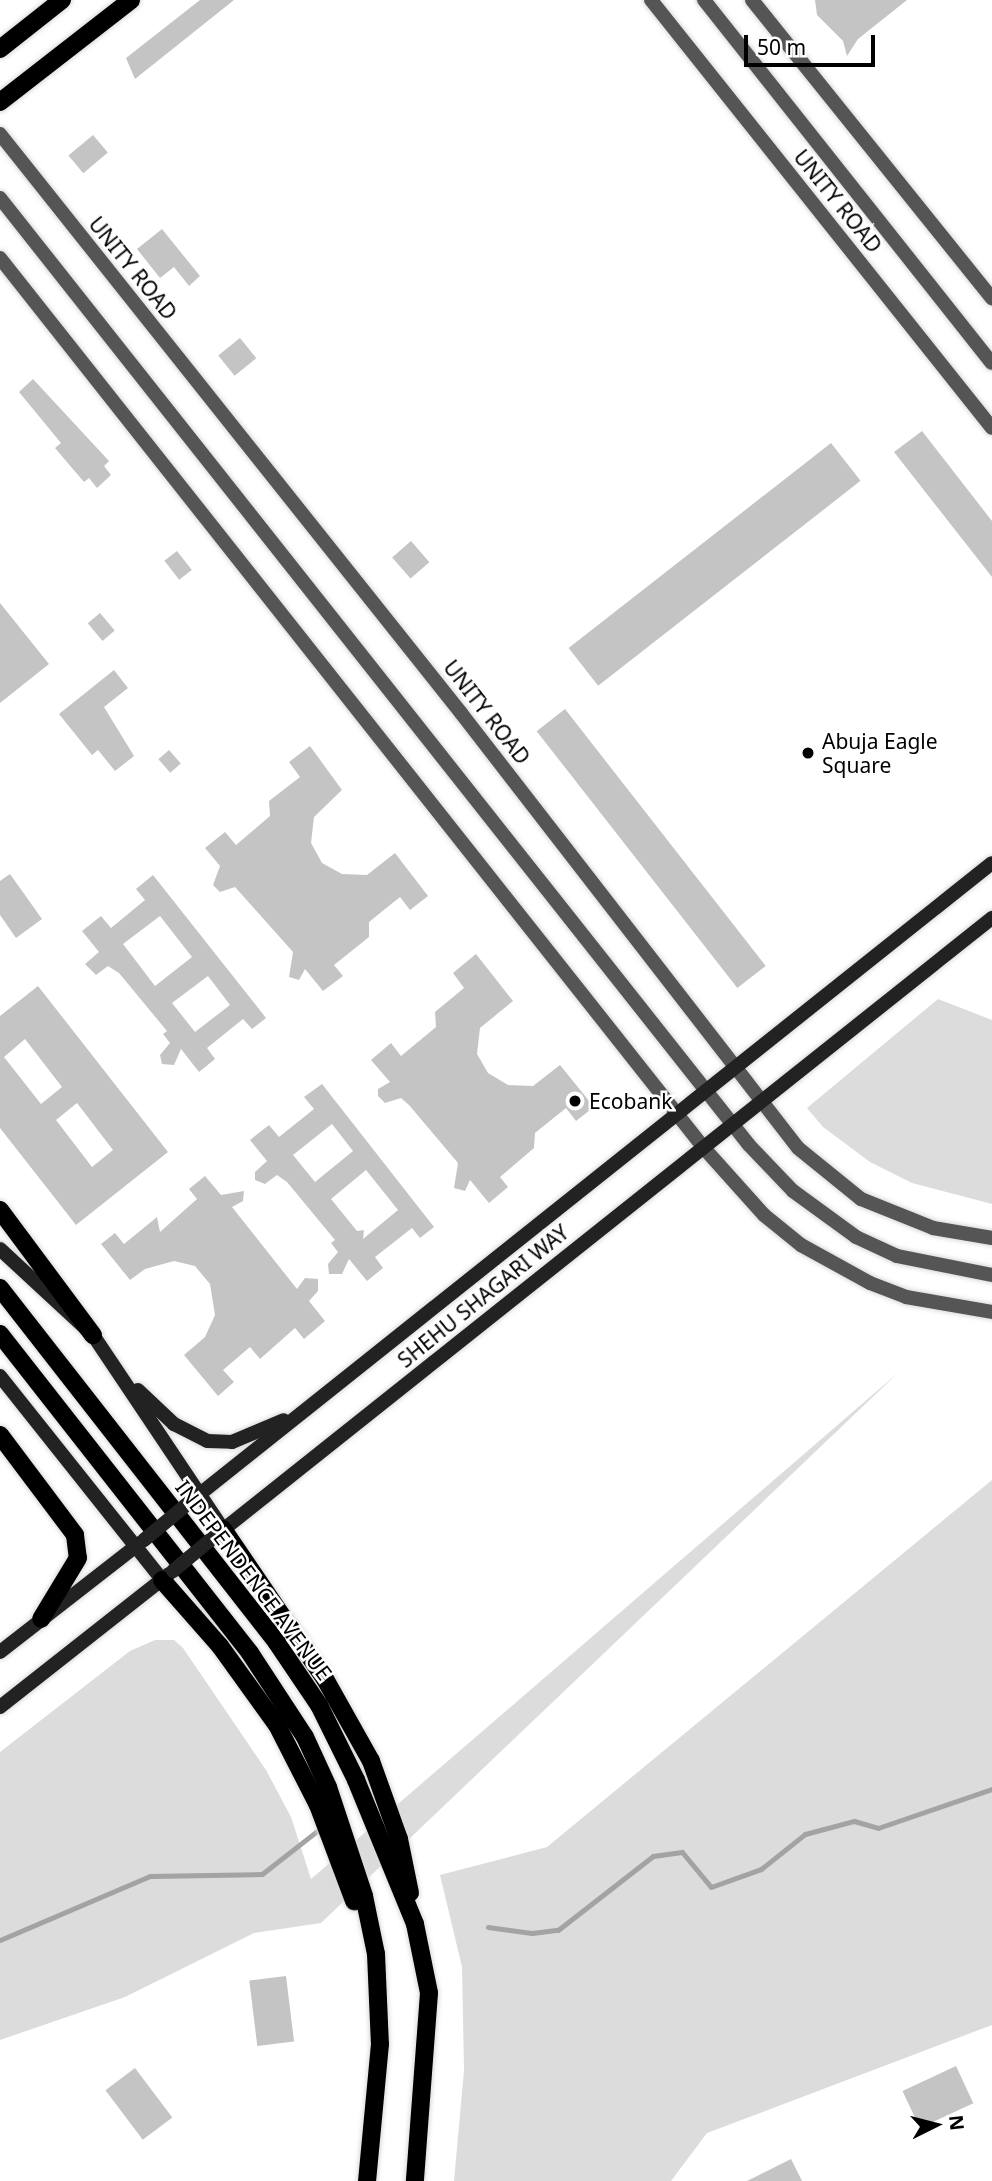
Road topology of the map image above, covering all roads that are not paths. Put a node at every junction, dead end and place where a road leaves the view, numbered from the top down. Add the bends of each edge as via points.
1 (62, 0) edge
2 (131, 0) edge
3 (651, 0) edge
4 (704, 0) edge
5 (751, 0) edge
6 (0, 49) edge
7 (0, 102) edge
8 (0, 135) edge
9 (0, 198) edge
10 (0, 258) edge
11 (992, 298) edge
12 (992, 363) edge
13 (992, 428) edge
14 (992, 863) edge
15 (992, 918) edge
16 (735, 1069) junction
17 (707, 1090) junction
18 (759, 1101) junction
19 (677, 1114) junction
20 (732, 1123) junction
21 (703, 1147) junction
22 (0, 1210) edge
23 (992, 1238) edge
24 (0, 1249) edge
25 (992, 1275) edge
26 (0, 1288) edge
27 (992, 1312) edge
28 (0, 1334) edge
29 (93, 1335) junction
30 (117, 1368) junction
31 (0, 1376) edge
32 (299, 1415) junction
33 (0, 1435) edge
34 (198, 1494) junction
35 (223, 1529) junction
36 (139, 1543) junction
37 (167, 1576) junction
38 (41, 1619) junction
39 (0, 1652) edge
40 (0, 1707) edge
41 (415, 1924) junction
42 (376, 1954) junction
43 (368, 2181) edge
44 (415, 2181) edge

1 - 6 main road
2 - 7 main road
3 - 13 street, UNITY ROAD
4 - 12 street, UNITY ROAD
5 - 11 street
8 - 16 street, UNITY ROAD via 461,713
9 - 17 street
10 - 19 street
14 - 16 main road, SHEHU SHAGARI WAY
15 - 18 main road, SHEHU SHAGARI WAY
16 - 17 main road, SHEHU SHAGARI WAY
16 - 18 street, UNITY ROAD
17 - 19 main road, SHEHU SHAGARI WAY
17 - 20 street
18 - 20 main road, SHEHU SHAGARI WAY
18 - 23 street, UNITY ROAD via 820,1170 861,1199 933,1228
19 - 21 street
19 - 32 main road, SHEHU SHAGARI WAY
20 - 21 main road, SHEHU SHAGARI WAY
20 - 25 street via 793,1191 856,1237 897,1256
21 - 27 street via 764,1215 836,1266 906,1297
21 - 35 main road, SHEHU SHAGARI WAY
22 - 29 main road
24 - 29 main road, INDEPENDENCE AVENUE
26 - 41 main road, INDEPENDENCE AVENUE via 300,1676 351,1770
28 - 42 main road via 285,1703 328,1787 364,1896
29 - 30 main road, INDEPENDENCE AVENUE
30 - 32 main road via 174,1424 207,1441 245,1439
30 - 34 main road, INDEPENDENCE AVENUE
31 - 36 main road
32 - 34 main road, SHEHU SHAGARI WAY
33 - 38 main road via 75,1535 78,1558
34 - 35 main road, INDEPENDENCE AVENUE
34 - 36 main road, SHEHU SHAGARI WAY, bridge
35 - 37 main road, SHEHU SHAGARI WAY, bridge
35 - 41 main road via 325,1679 371,1761 399,1839
36 - 37 main road
36 - 38 main road, SHEHU SHAGARI WAY
37 - 40 main road, SHEHU SHAGARI WAY
37 - 42 main road via 277,1725 318,1805
38 - 39 main road, SHEHU SHAGARI WAY
41 - 44 main road, INDEPENDENCE AVENUE via 429,1993 430,2031
42 - 43 main road via 380,2044

